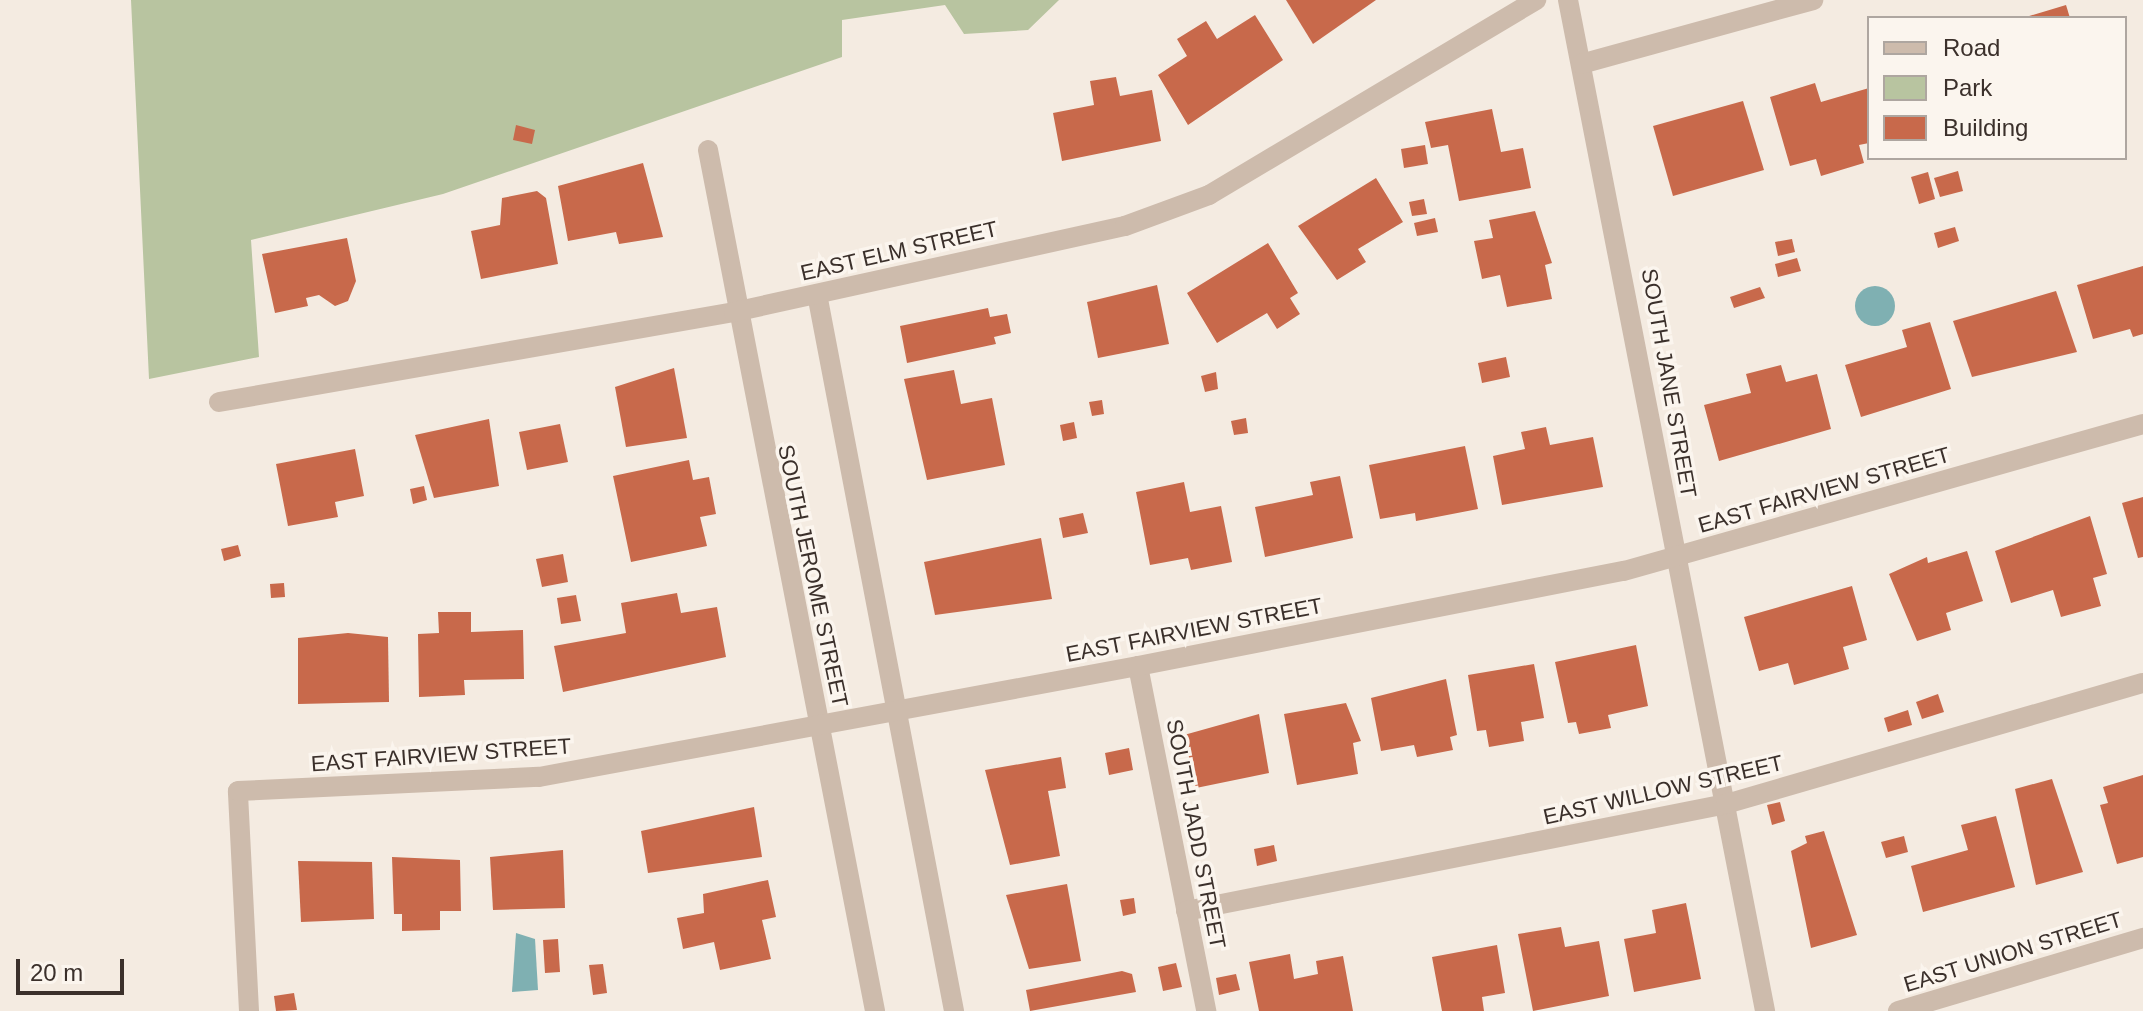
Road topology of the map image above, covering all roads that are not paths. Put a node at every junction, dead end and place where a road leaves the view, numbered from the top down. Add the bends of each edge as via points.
1 (1536, 0) edge
2 (1568, 0) edge
3 (1813, 0) edge
4 (1581, 64) junction
5 (708, 150) dead end
6 (817, 294) junction
7 (734, 312) junction
8 (219, 402) dead end
9 (2143, 424) edge
10 (1674, 557) junction
11 (1138, 666) junction
12 (2143, 683) edge
13 (891, 710) junction
14 (819, 722) junction
15 (1726, 804) junction
16 (1186, 911) junction
17 (2143, 938) edge
18 (249, 1011) edge
19 (875, 1011) edge
20 (954, 1011) edge
21 (1206, 1011) edge
22 (1765, 1011) edge
23 (1898, 1011) edge

1 - 6 street, EAST ELM STREET via 1182,208
2 - 4 street, SOUTH JANE STREET
3 - 4 street
4 - 10 street, SOUTH JANE STREET
5 - 7 street, SOUTH JEROME STREET
6 - 7 street, EAST ELM STREET
6 - 13 street
7 - 8 street, EAST ELM STREET
7 - 14 street, SOUTH JEROME STREET
9 - 10 street, EAST FAIRVIEW STREET
10 - 11 street, EAST FAIRVIEW STREET
10 - 15 street, SOUTH JANE STREET
11 - 13 street, EAST FAIRVIEW STREET
11 - 16 street, SOUTH JADD STREET
12 - 15 street, EAST WILLOW STREET
13 - 14 street, EAST FAIRVIEW STREET
13 - 20 street
14 - 18 street, EAST FAIRVIEW STREET via 539,777 238,791
14 - 19 street, SOUTH JEROME STREET
15 - 16 street, EAST WILLOW STREET
15 - 22 street, SOUTH JANE STREET
16 - 21 street, SOUTH JADD STREET
17 - 23 street, EAST UNION STREET

